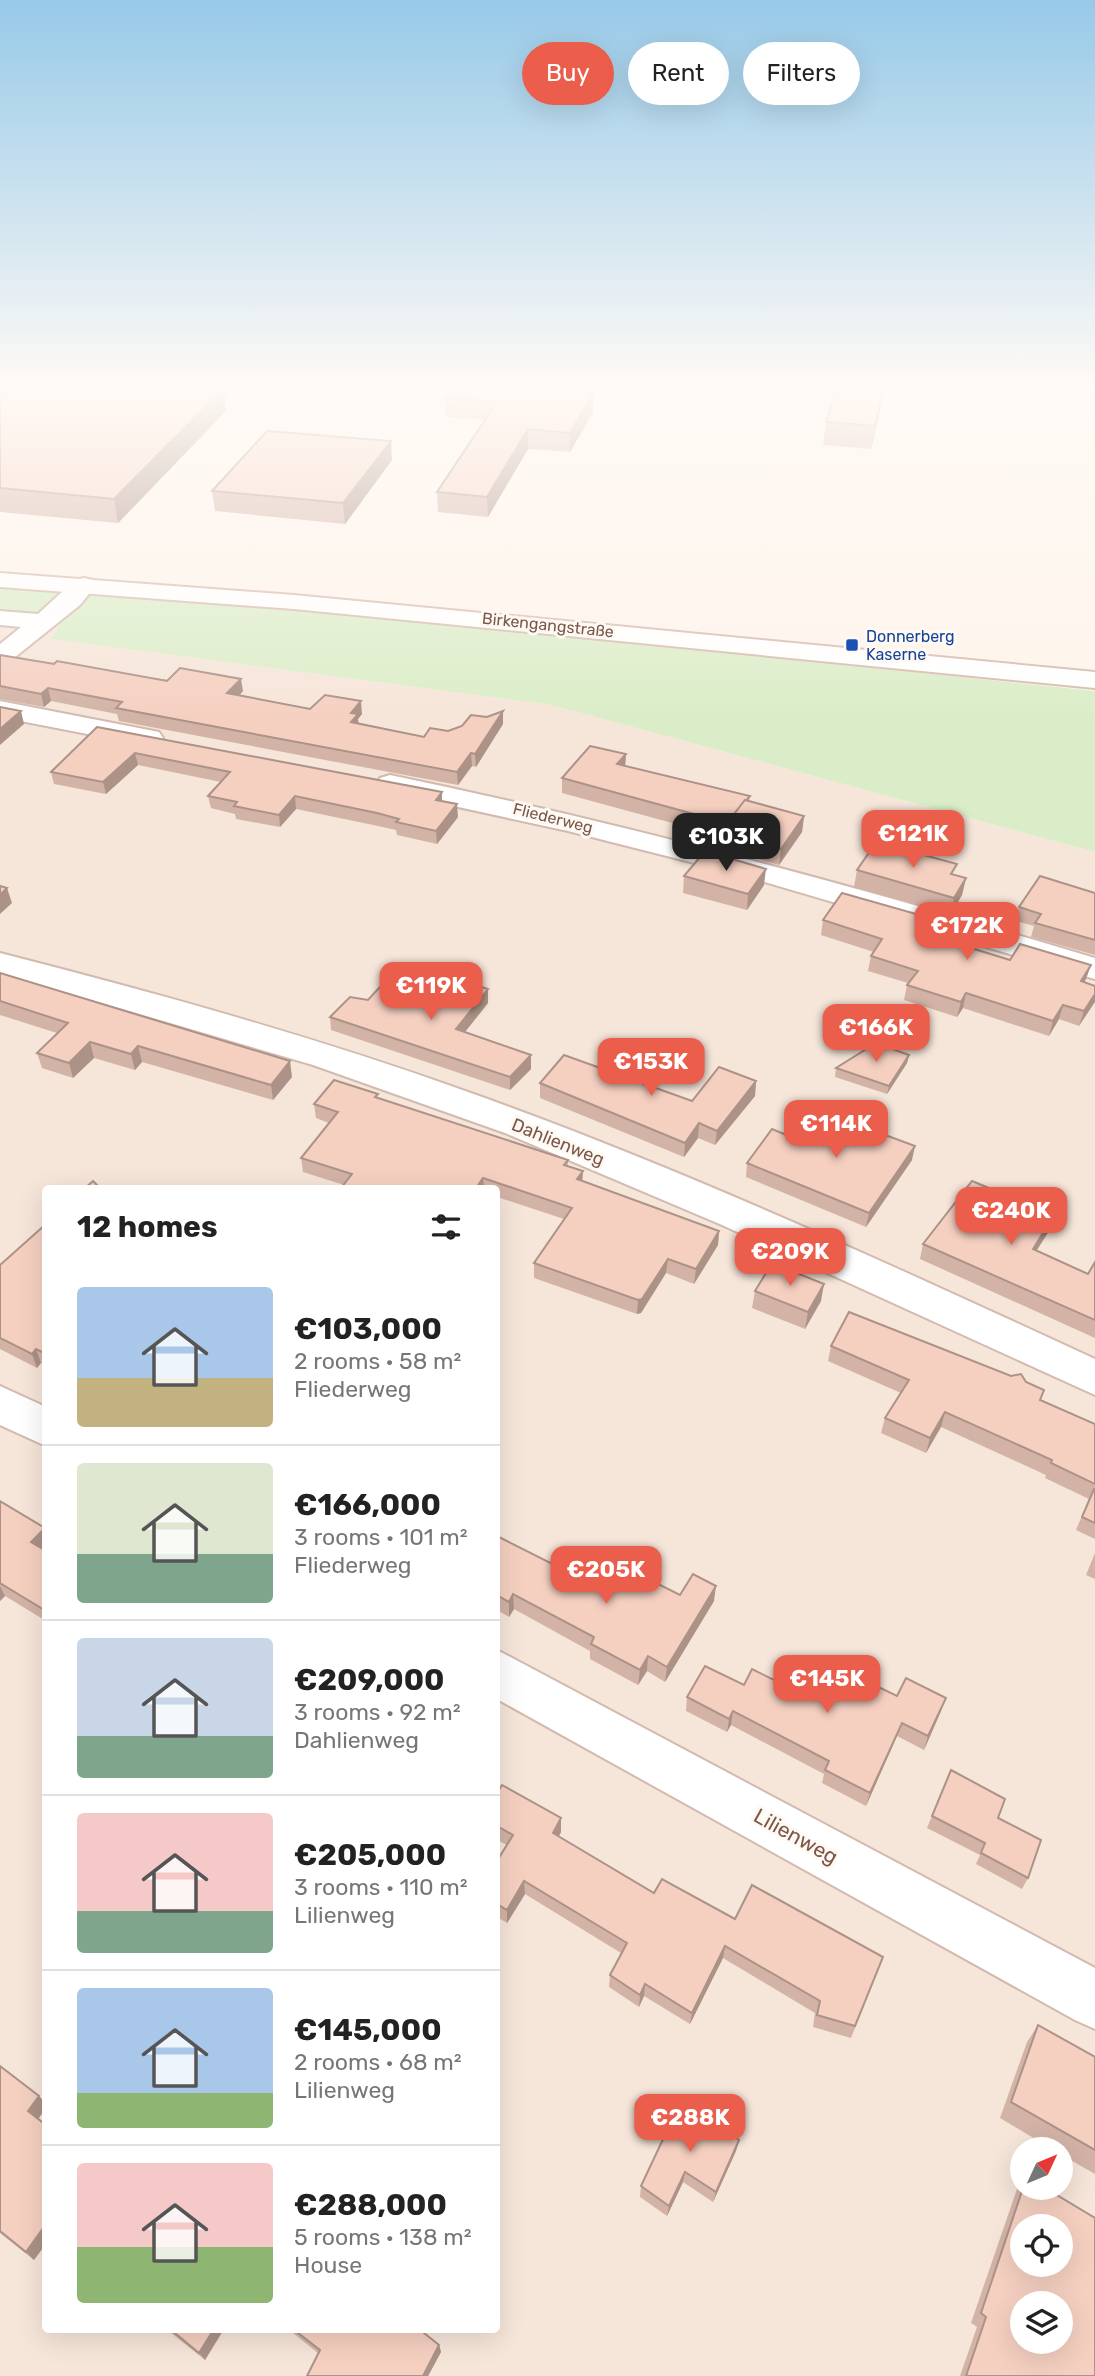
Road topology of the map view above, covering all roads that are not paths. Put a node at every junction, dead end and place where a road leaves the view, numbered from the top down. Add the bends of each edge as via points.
1 (0, 580) edge
2 (84, 585) junction
3 (0, 618) edge
4 (44, 622) junction
5 (0, 657) edge
6 (1095, 680) edge
7 (0, 709) edge
8 (177, 743) edge
9 (367, 779) edge
10 (0, 964) edge
11 (1095, 969) edge
12 (1095, 1378) edge
13 (0, 1404) edge
14 (42, 1426) edge
15 (500, 1674) edge
16 (1095, 2000) edge

1 - 2 street, Birkengangstraße
2 - 4 street
2 - 6 street, Birkengangstraße
3 - 4 street
4 - 5 street
7 - 8 street
9 - 11 street, Fliederweg via 684,850
10 - 12 street, Dahlienweg via 299,1047 517,1124 869,1272
13 - 14 street
15 - 16 street, Lilienweg

